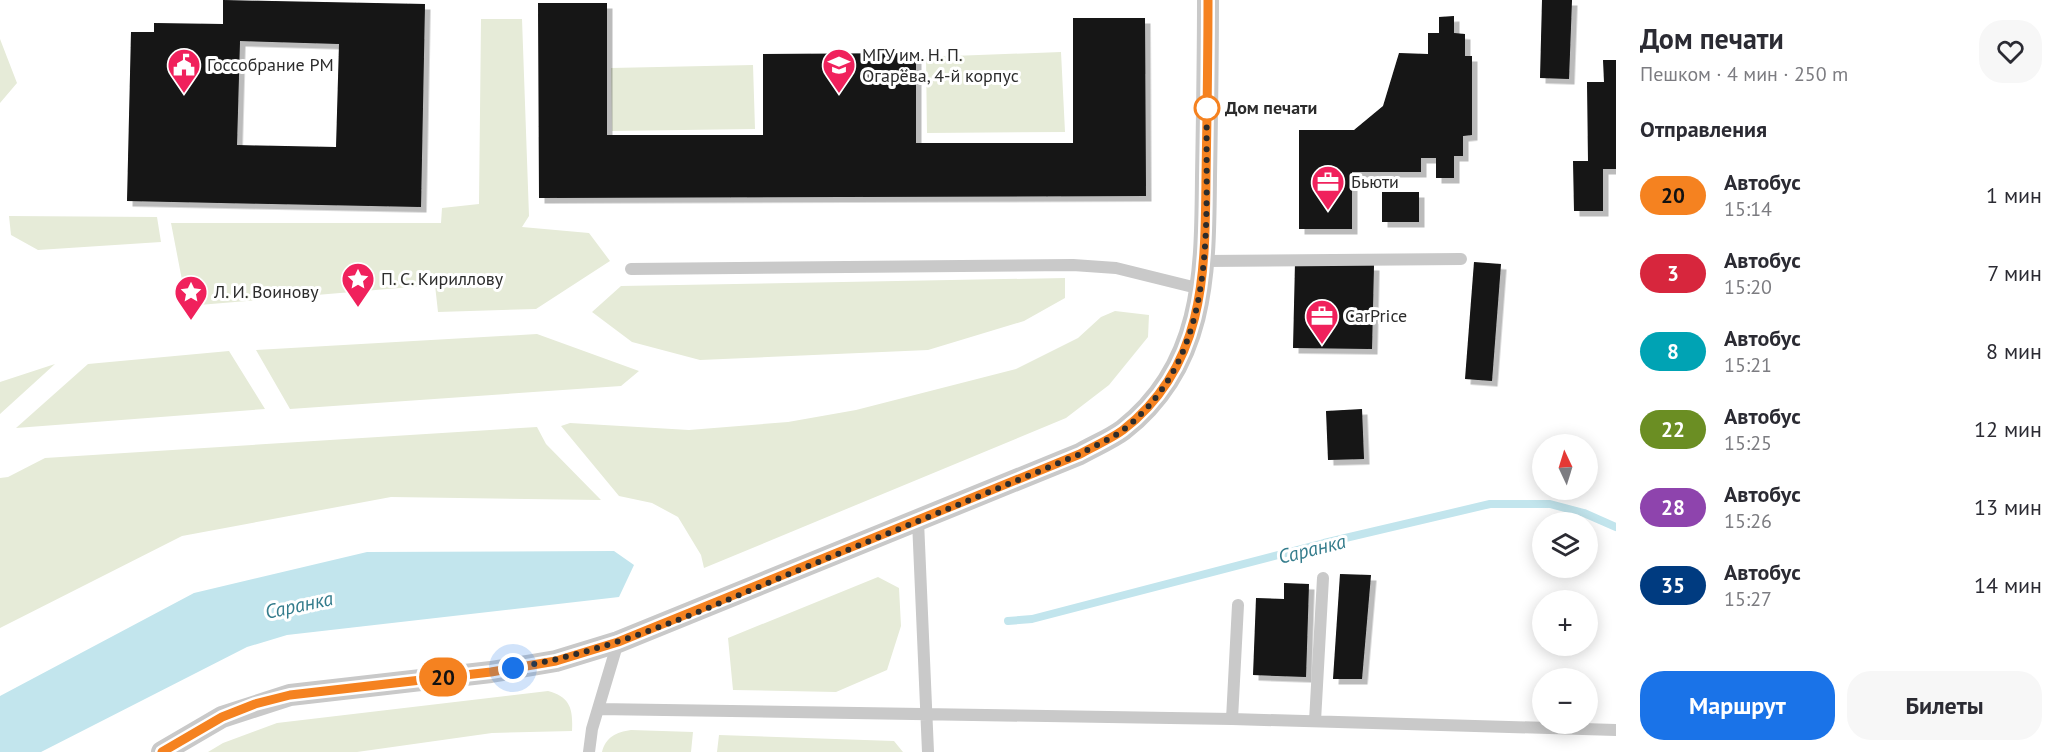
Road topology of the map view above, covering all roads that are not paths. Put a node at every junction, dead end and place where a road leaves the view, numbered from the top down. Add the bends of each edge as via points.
1 (1208, 0) edge
2 (1461, 259) dead end
3 (1205, 261) junction
4 (631, 269) dead end
5 (1201, 289) junction
6 (918, 521) junction
7 (1323, 578) dead end
8 (1238, 605) dead end
9 (618, 642) junction
10 (598, 710) junction
11 (928, 715) junction
12 (1232, 718) junction
13 (1315, 721) junction
14 (1616, 730) edge
15 (162, 752) edge
16 (589, 752) edge
17 (928, 752) edge

1 - 3 street
2 - 3 lane
3 - 5 street
4 - 5 lane via 1073,265 1116,268
5 - 6 street via 1189,343 1171,376 1152,403 1123,430 1080,454
6 - 9 street
6 - 11 lane
7 - 13 lane
8 - 12 lane
9 - 10 lane
9 - 15 street via 556,661 491,672 290,695 222,717
10 - 11 lane
10 - 16 lane
11 - 12 lane
11 - 17 lane
12 - 13 lane
13 - 14 lane

